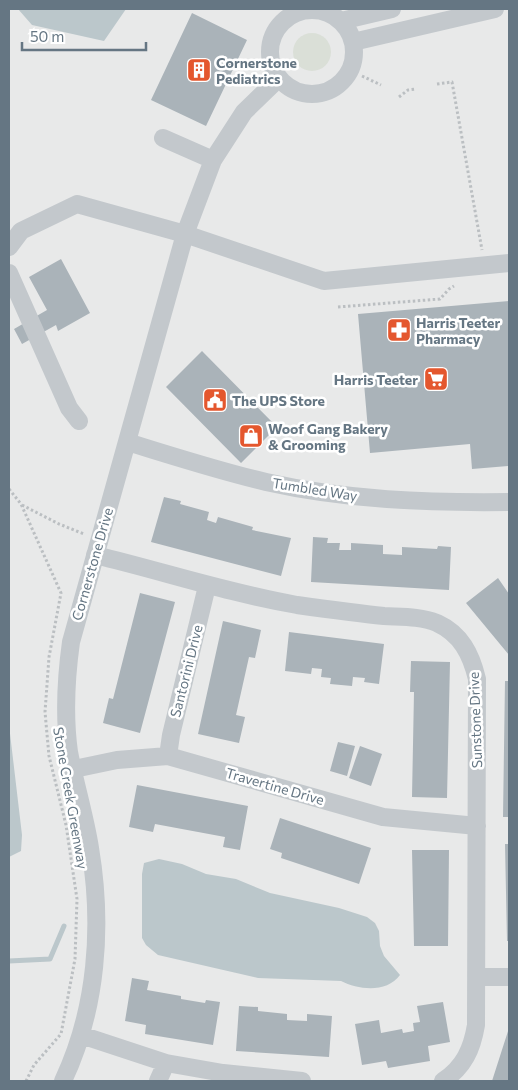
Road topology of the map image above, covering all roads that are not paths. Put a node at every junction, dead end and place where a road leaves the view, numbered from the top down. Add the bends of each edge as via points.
1 (392, 9) edge
2 (495, 9) edge
3 (295, 11) edge
4 (341, 21) junction
5 (353, 42) junction
6 (279, 78) junction
7 (163, 138) dead end
8 (214, 160) junction
9 (185, 234) junction
10 (9, 247) edge
11 (509, 263) edge
12 (9, 273) edge
13 (79, 421) dead end
14 (127, 442) junction
15 (509, 502) edge
16 (95, 555) junction
17 (206, 586) junction
18 (168, 756) junction
19 (74, 769) junction
20 (477, 826) junction
21 (477, 977) junction
22 (509, 977) edge
23 (82, 1035) junction
24 (166, 1063) junction
25 (63, 1081) edge
26 (158, 1081) edge
27 (302, 1081) edge
28 (443, 1081) edge

1 - 4 street
2 - 5 street
3 - 4 street via 320,10
3 - 6 street via 277,30 272,41 270,54
4 - 5 street
5 - 6 street via 352,64 340,84 330,90 302,92 287,86
6 - 8 street, Cornerstone Drive via 244,112
7 - 8 street
8 - 9 street, Cornerstone Drive
9 - 10 street via 77,204 21,231
9 - 11 street via 324,281
9 - 14 street, Cornerstone Drive
12 - 13 street via 69,408
14 - 15 street, Tumbled Way via 258,480 308,489 421,502
14 - 16 street, Cornerstone Drive
16 - 17 street, Sunstone Drive
16 - 19 street, Cornerstone Drive via 68,661 67,725
17 - 18 street, Santorini Drive via 170,734
17 - 20 street, Sunstone Drive via 300,605 414,617 436,623 453,633 466,647 477,679
18 - 19 street, Travertine Drive via 117,760
18 - 20 street, Travertine Drive via 383,817
19 - 23 street, Cornerstone Drive via 90,847 96,901 95,956
20 - 21 street, Sunstone Drive
21 - 22 street
21 - 28 street, Sunstone Drive via 474,1042 466,1059 454,1074
23 - 24 street
23 - 25 street, Cornerstone Drive
24 - 26 street
24 - 27 street via 222,1074

